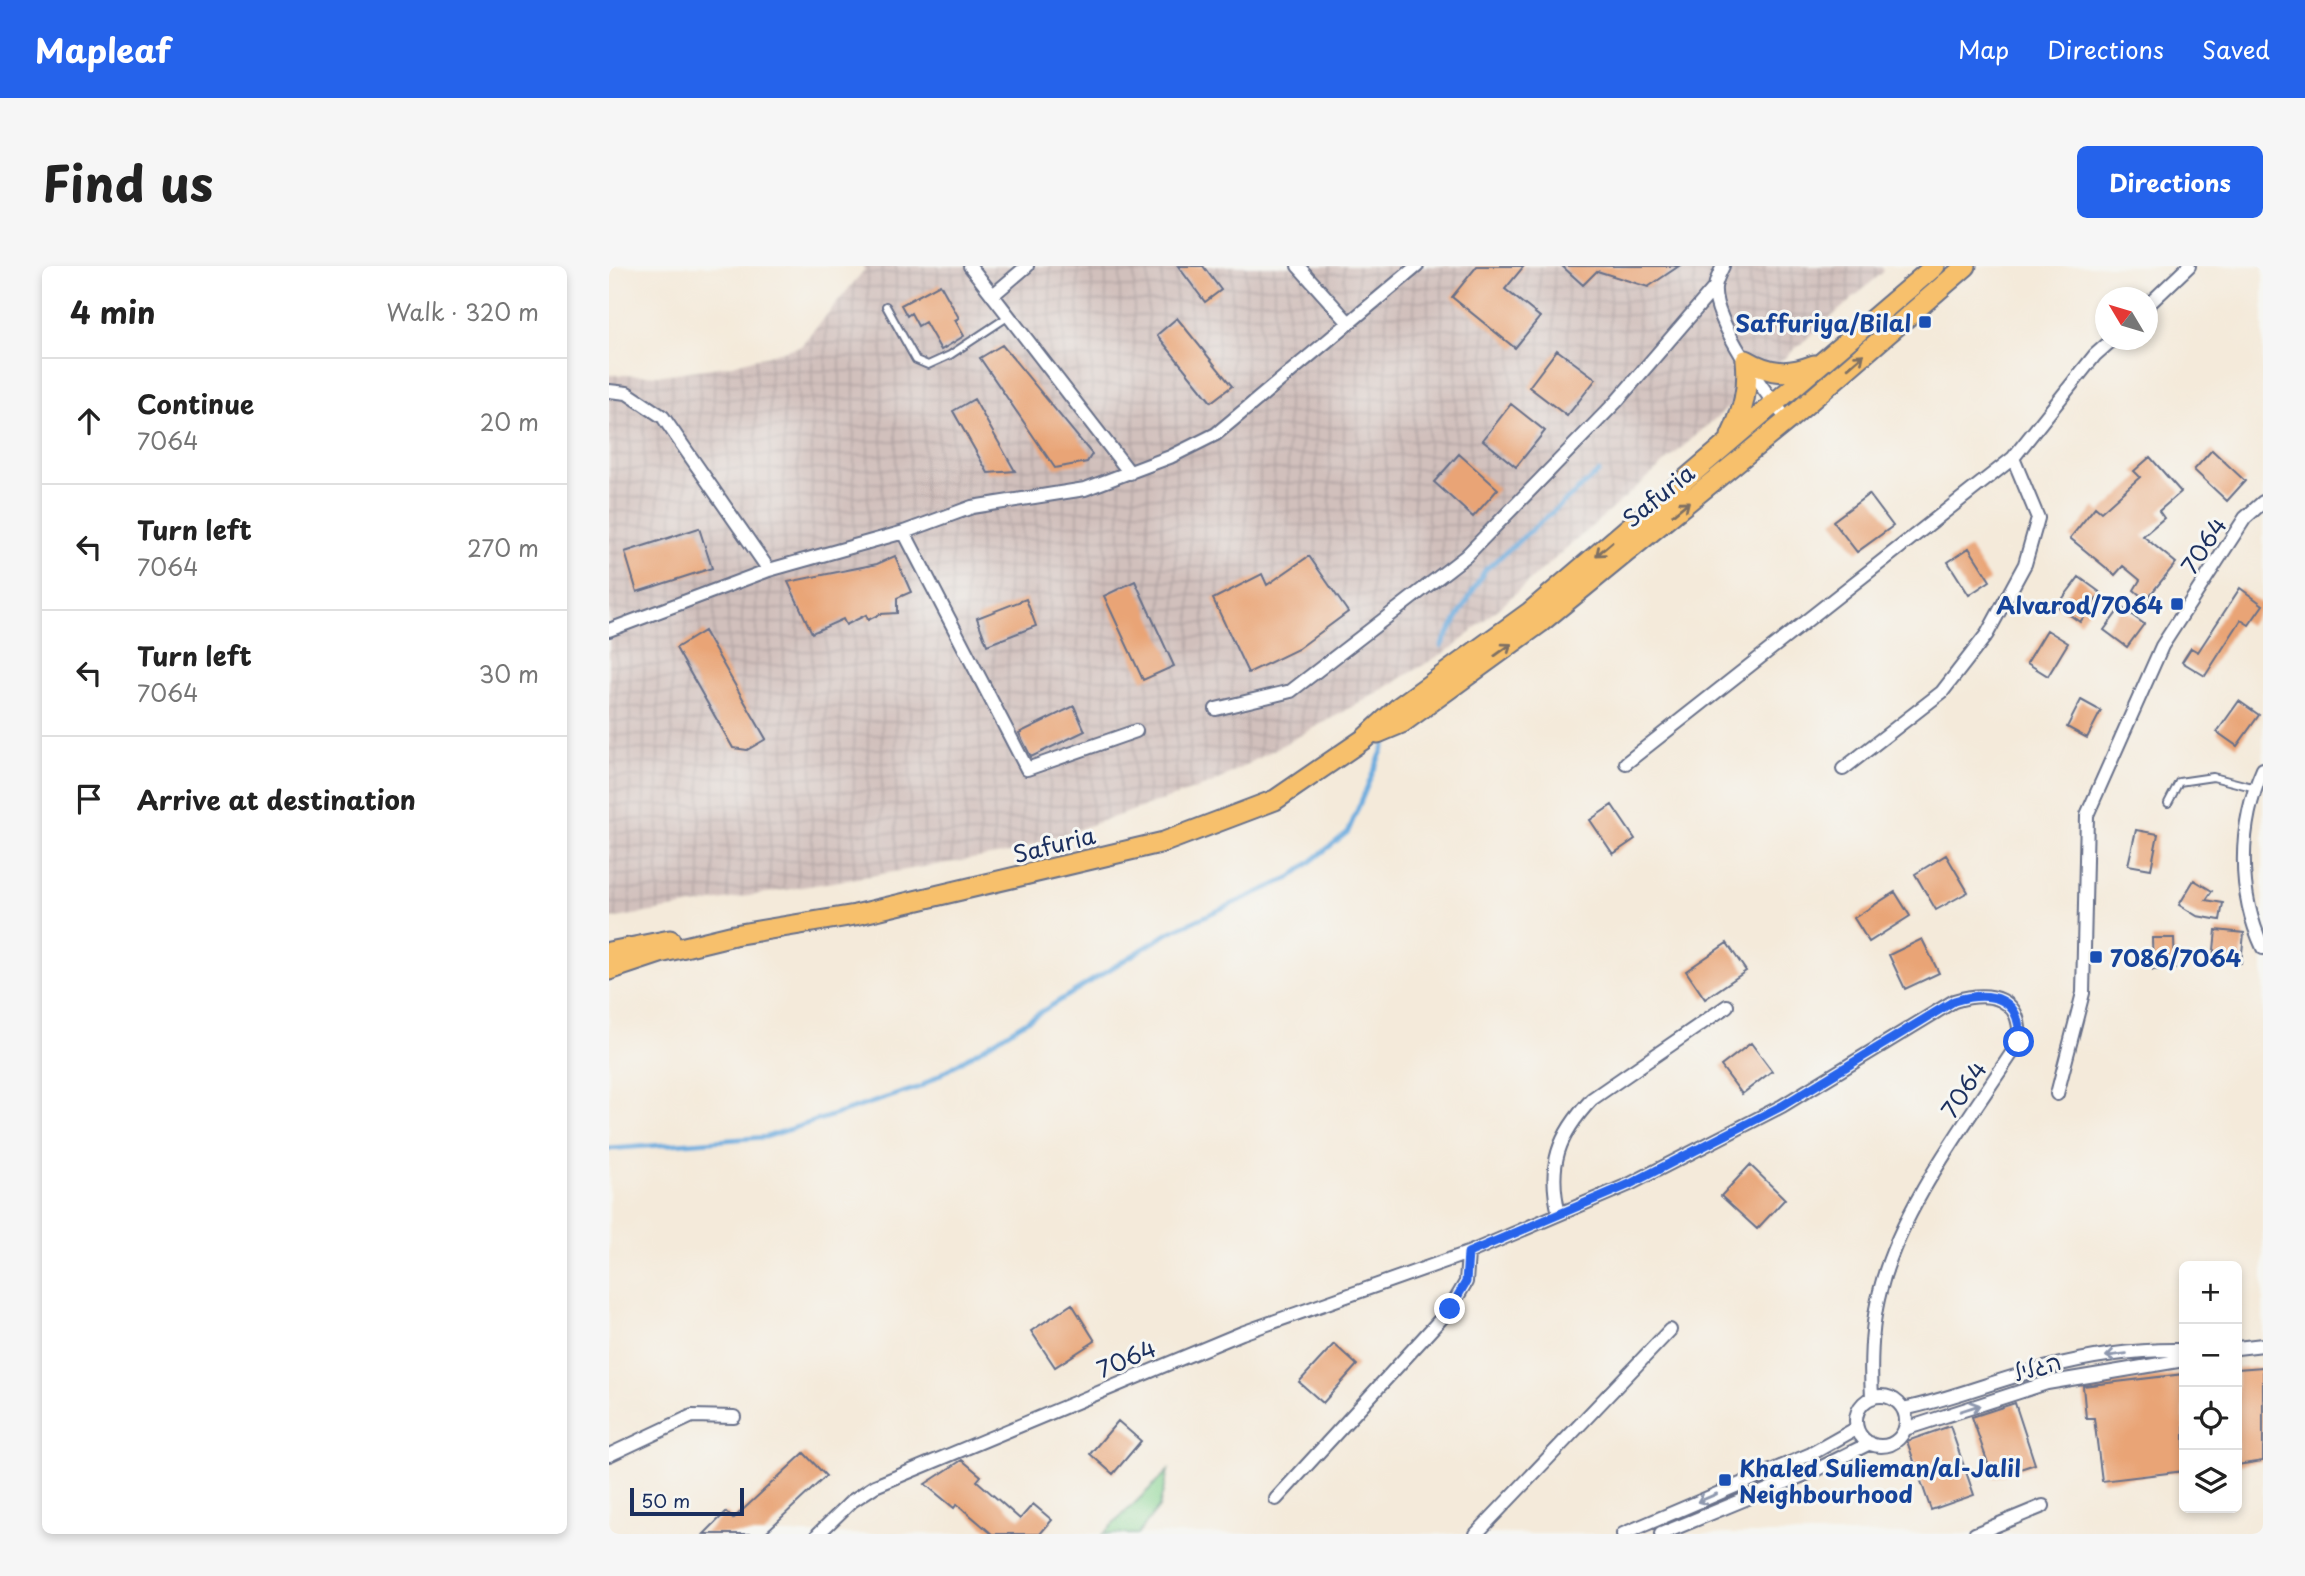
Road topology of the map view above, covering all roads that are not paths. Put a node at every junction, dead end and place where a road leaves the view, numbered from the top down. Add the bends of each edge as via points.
1 (970, 266) edge
2 (1027, 266) edge
3 (1298, 266) edge
4 (1417, 266) edge
5 (1723, 266) edge
6 (1935, 266) edge
7 (1966, 266) edge
8 (2189, 266) edge
9 (1715, 287) junction
10 (993, 295) junction
11 (2158, 296) edge
12 (886, 306) dead end
13 (1010, 315) junction
14 (1349, 323) junction
15 (2101, 350) edge
16 (1746, 360) junction
17 (1822, 362) junction
18 (609, 391) edge
19 (1774, 404) junction
20 (1788, 420) junction
21 (1728, 443) junction
22 (2013, 458) junction
23 (1130, 473) junction
24 (2263, 502) edge
25 (904, 532) junction
26 (769, 570) junction
27 (609, 630) edge
28 (1216, 709) dead end
29 (1136, 732) dead end
30 (1364, 739) junction
31 (1626, 763) dead end
32 (1843, 769) dead end
33 (2263, 769) edge
34 (2256, 788) junction
35 (2168, 803) dead end
36 (734, 935) junction
37 (2263, 948) edge
38 (609, 952) edge
39 (609, 970) edge
40 (1727, 1006) dead end
41 (2057, 1094) dead end
42 (1559, 1214) junction
43 (1468, 1253) junction
44 (1670, 1330) dead end
45 (2263, 1345) edge
46 (2242, 1347) edge
47 (2179, 1350) edge
48 (2179, 1361) edge
49 (1872, 1398) junction
50 (1903, 1409) junction
51 (734, 1417) dead end
52 (1857, 1428) junction
53 (1905, 1429) junction
54 (1870, 1443) junction
55 (609, 1455) edge
56 (1276, 1499) dead end
57 (2043, 1506) dead end
58 (818, 1534) edge
59 (1476, 1534) edge
60 (1623, 1534) edge
61 (1661, 1534) edge
62 (1975, 1534) edge

1 - 10 street
2 - 10 street
3 - 14 street
4 - 14 street
5 - 9 street
6 - 17 main road, Safuria
20 -> 7 main road, Safuria
8 - 11 street
9 - 16 street via 1725,325
9 - 28 street via 1616,402 1467,556 1291,691
10 - 13 street
12 - 13 lane via 916,360 928,365
13 - 23 street
14 - 23 street via 1216,433
15 - 22 street
16 - 17 main road via 1784,373
16 - 19 street
16 - 21 main road via 1745,399
17 - 19 main road, Safuria
18 - 26 street via 627,393 663,417
19 - 20 street
19 - 21 main road, Safuria
30 -> 20 main road, Safuria via 1402,723 1540,623
21 -> 30 main road, Safuria via 1530,612 1399,707
22 - 31 street
22 - 32 street via 2038,518 2019,576 1987,634 1942,692
23 - 25 street via 1085,489 972,507
24 - 41 street, 7064 via 2245,518 2162,646 2087,815 2083,993
25 - 26 street
25 - 29 street via 1027,769
26 - 27 street
30 - 36 main road, Safuria via 1275,800 1164,842 855,915
33 - 34 street
34 - 35 lane via 2213,777 2179,782
34 - 37 street via 2244,852 2245,894
36 - 38 main road
36 - 39 main road
40 - 42 street via 1592,1099 1576,1116 1557,1152 1554,1194
42 - 43 street, 7064
42 - 49 street, 7064 via 1630,1184 1782,1106 1954,1001 1977,994 1994,997 2009,1006 2020,1023 2019,1042 1945,1156 1892,1254 1872,1339
43 - 56 street via 1466,1282 1450,1309
43 - 58 street, 7064 via 1242,1333 875,1486
44 - 59 street
45 - 46 street
47 -> 50 street, הגליל via 2088,1358
53 -> 48 street, הגליל via 2047,1383
49 - 50 street via 1887,1396
49 - 52 street via 1861,1405
50 - 53 street
51 - 55 street via 692,1416
52 - 54 street
52 -> 60 street via 1811,1454
53 - 54 street via 1893,1443
54 - 61 street
57 - 62 street

